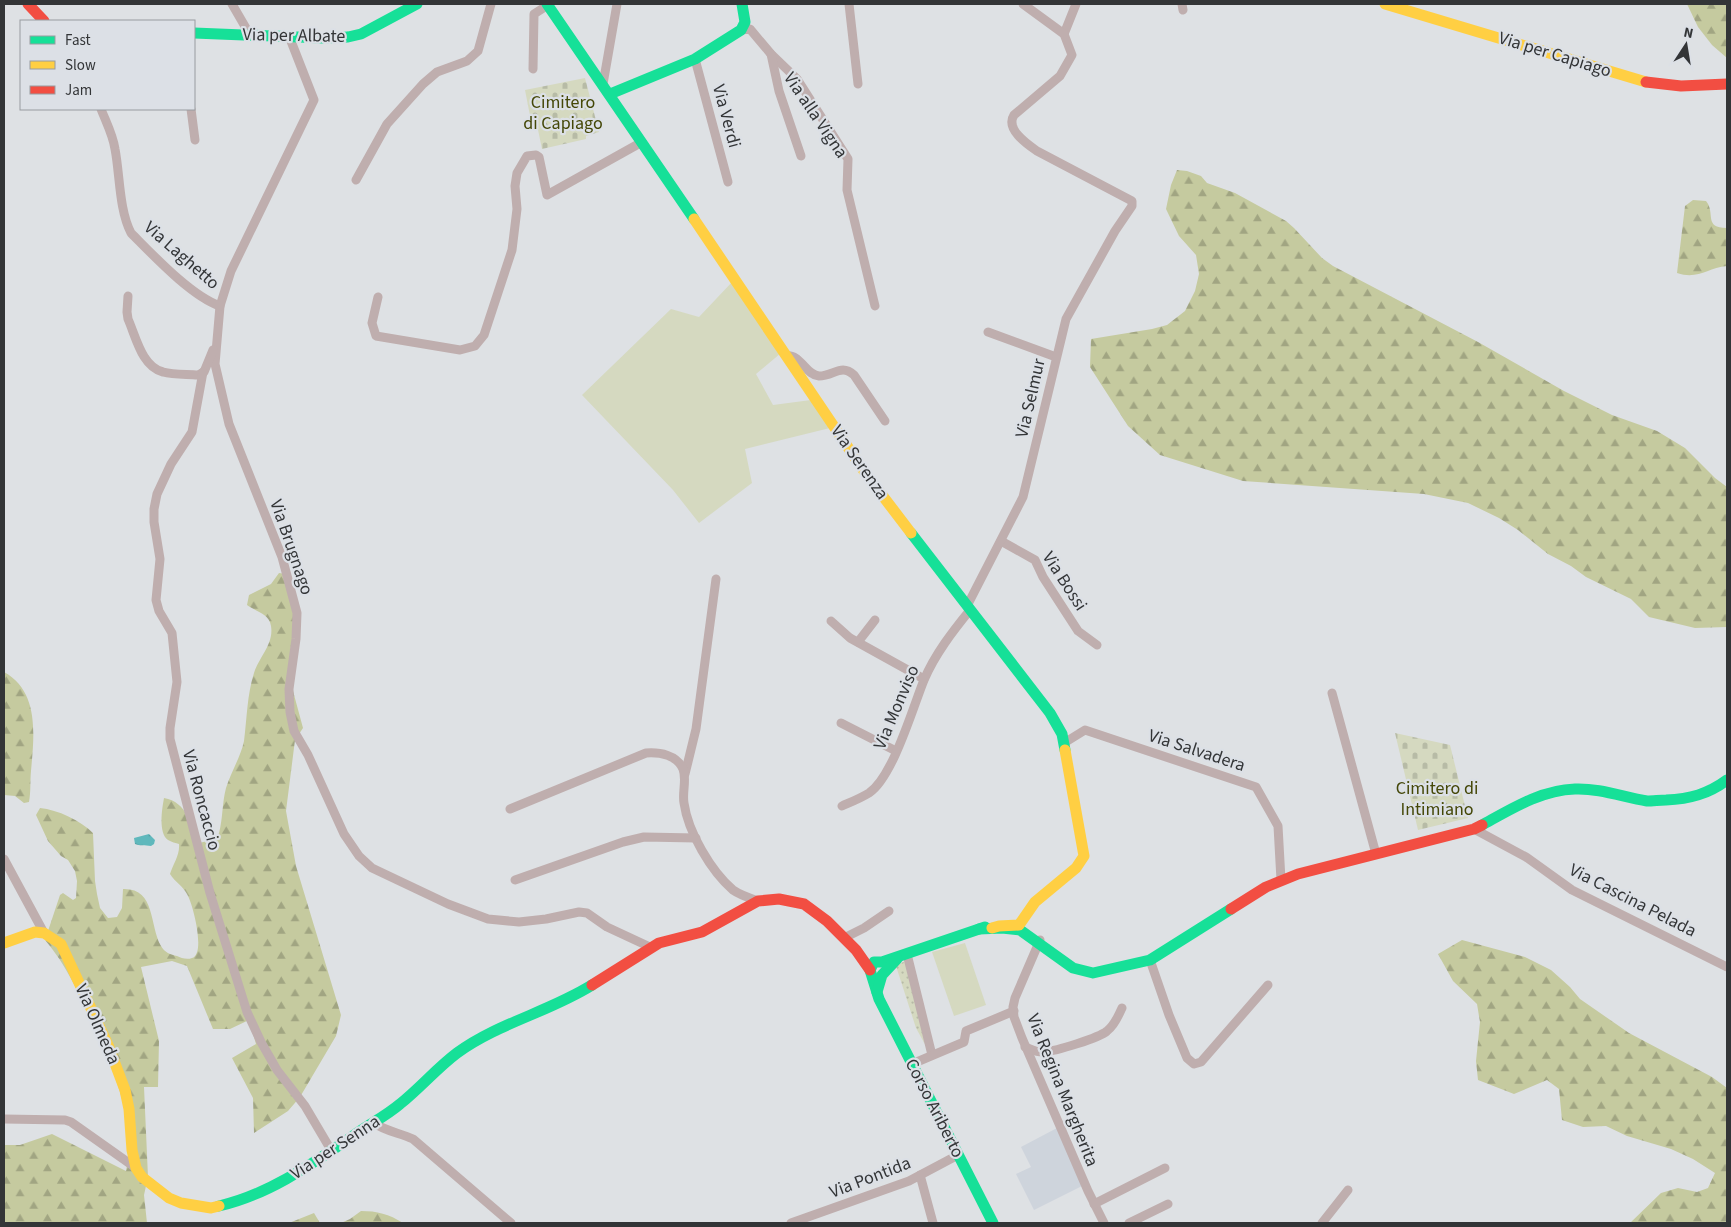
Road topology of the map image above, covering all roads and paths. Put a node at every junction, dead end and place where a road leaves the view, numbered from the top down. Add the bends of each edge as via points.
1 (28, 4) edge
2 (232, 4) edge
3 (417, 4) edge
4 (491, 4) edge
5 (547, 4) edge
6 (617, 4) edge
7 (742, 4) edge
8 (850, 4) edge
9 (1023, 4) edge
10 (1076, 4) edge
11 (1385, 4) edge
12 (43, 20) edge
13 (742, 30) junction
14 (195, 32) edge
15 (250, 34) junction
16 (1064, 34) junction
17 (289, 36) junction
18 (771, 54) junction
19 (695, 59) junction
20 (533, 69) dead end
21 (858, 84) dead end
22 (1727, 84) edge
23 (607, 89) junction
24 (101, 110) edge
25 (191, 110) edge
26 (195, 140) dead end
27 (642, 142) junction
28 (801, 156) dead end
29 (356, 180) dead end
30 (728, 182) dead end
31 (128, 296) dead end
32 (378, 297) dead end
33 (220, 306) junction
34 (876, 306) dead end
35 (988, 332) dead end
36 (217, 346) junction
37 (786, 355) junction
38 (1056, 357) junction
39 (203, 372) junction
40 (885, 421) dead end
41 (1001, 541) junction
42 (716, 579) dead end
43 (969, 608) junction
44 (875, 620) dead end
45 (831, 621) dead end
46 (858, 642) junction
47 (1097, 645) dead end
48 (924, 679) junction
49 (1332, 693) dead end
50 (841, 723) dead end
51 (1064, 742) junction
52 (896, 751) junction
53 (684, 777) junction
54 (1727, 780) edge
55 (842, 806) dead end
56 (510, 809) dead end
57 (1474, 829) junction
58 (696, 838) junction
59 (1376, 854) junction
60 (4, 859) edge
61 (515, 880) dead end
62 (1281, 880) junction
63 (758, 901) junction
64 (889, 911) dead end
65 (1021, 922) junction
66 (992, 928) junction
67 (980, 930) junction
68 (44, 933) junction
69 (844, 938) junction
70 (1039, 942) junction
71 (4, 943) edge
72 (650, 947) junction
73 (903, 955) junction
74 (1150, 960) junction
75 (1727, 966) edge
76 (878, 969) junction
77 (1268, 986) dead end
78 (1122, 1008) dead end
79 (1014, 1011) junction
80 (1025, 1047) junction
81 (932, 1055) junction
82 (912, 1064) junction
83 (4, 1119) edge
84 (374, 1123) junction
85 (331, 1150) junction
86 (958, 1155) junction
87 (136, 1168) junction
88 (1165, 1168) dead end
89 (920, 1175) junction
90 (1348, 1190) dead end
91 (1094, 1204) junction
92 (1168, 1204) dead end
93 (511, 1223) edge
94 (791, 1223) edge
95 (932, 1223) edge
96 (993, 1223) edge
97 (1104, 1223) edge
98 (1129, 1223) edge
99 (1322, 1223) edge

1 - 12 street
2 - 15 street
3 - 17 street, Via per Albate via 354,36
4 - 29 street via 478,51 467,60 437,72 423,84 387,124
5 - 20 street via 534,14
5 - 23 street, Via Serenza
6 - 23 street
7 - 13 street
8 - 21 street
9 - 16 street
10 - 16 street
11 - 22 street, Via per Capiago via 1647,82 1680,86
13 - 18 street, Via alla Vigna via 750,30
13 - 19 street
14 - 15 street, Via per Albate
15 - 17 street, Via per Albate
16 - 38 street, Via Selmur via 1072,55 1069,64 1060,76 1014,115 1012,127 1037,151 1132,201 1132,206 1066,319
17 - 33 street, Via Brugnago via 314,100 230,271
18 - 28 street
18 - 34 street, Via alla Vigna via 796,79 848,159 847,190
19 - 23 street
19 - 30 street, Via Verdi
23 - 27 street, Via Serenza
24 - 33 street, Via Laghetto via 114,142 124,212 131,233 194,292
25 - 26 street
27 - 32 street via 547,195 539,158 527,156 517,173 512,250 484,335 475,346 460,350 376,336 372,323
27 - 37 street, Via Serenza
31 - 39 street via 128,319 150,365 164,372 198,376
33 - 36 street, Via Brugnago
35 - 38 street
36 - 39 street, Via Roncaccio
36 - 72 street, Via Brugnago via 215,364 229,424 282,557 297,613 289,689 294,731 332,812 359,856 372,868 488,919 519,922 586,913
37 - 40 street via 796,357 810,373 819,376 848,370
37 - 43 street, Via Serenza via 866,474
38 - 41 street, Via Selmur via 1023,497
39 - 85 street, Via Roncaccio via 192,432 171,464 154,509 160,559 156,600 172,633 177,682 170,728 173,754 210,893 247,1012 277,1070 305,1106
41 - 43 street, Via Selmur
41 - 47 street, Via Bossi via 1035,560 1078,631
42 - 53 street via 696,729
43 - 48 street, Via Monviso via 940,649
43 - 51 street, Via Serenza via 1050,713
44 - 46 street
45 - 46 street
46 - 48 street
48 - 52 street, Via Monviso
49 - 59 street
50 - 52 street
51 - 62 street, Via Salvadera via 1085,730 1256,787 1278,826
51 - 65 street, Via Serenza via 1084,856 1076,868 1034,902
52 - 55 street, Via Monviso via 887,772 871,792
53 - 56 street via 683,768 675,759 656,752 646,753
53 - 58 street via 686,816
54 - 57 street via 1713,790 1687,799 1649,801 1575,789 1548,793
57 - 59 street
57 - 75 street, Via Cascina Pelada via 1526,857 1572,890
58 - 61 street via 644,837
58 - 63 street via 734,891
59 - 62 street
60 - 68 street
62 - 74 street
63 - 69 street via 779,898 804,904 828,921
63 - 72 street, Via per Senna via 702,932
64 - 69 street
65 - 66 street via 1015,926
65 - 67 street via 1005,921
65 - 70 street
66 - 67 street
66 - 70 street via 1020,930
67 - 73 street
68 - 71 street via 35,932
68 - 87 street, Via Olmeda via 61,944 119,1073 129,1108
69 - 76 street
70 - 74 street via 1082,971 1106,971
70 - 79 street, Via Regina Margherita via 1016,998
72 - 84 street, Via per Senna via 576,995 471,1043 399,1106
73 - 76 street
73 - 81 street
74 - 77 street via 1187,1058 1194,1064 1201,1062
76 - 82 street, Corso Ariberto via 877,992
78 - 80 street via 1113,1027 1105,1033 1045,1052
79 - 80 street, Via Regina Margherita
79 - 81 street via 966,1031 964,1042
80 - 91 street, Via Regina Margherita
81 - 82 street
82 - 86 street, Corso Ariberto
83 - 87 street, Via per Senna via 71,1122
84 - 85 street, Via per Senna
84 - 93 street via 384,1130 413,1139
85 - 87 street, Via per Senna via 264,1191 211,1208 169,1198 142,1177
86 - 89 street, Via Pontida
86 - 96 street, Corso Ariberto
88 - 91 street
89 - 94 street, Via Pontida
89 - 95 street
90 - 99 street
91 - 97 street, Via Regina Margherita
92 - 98 street

